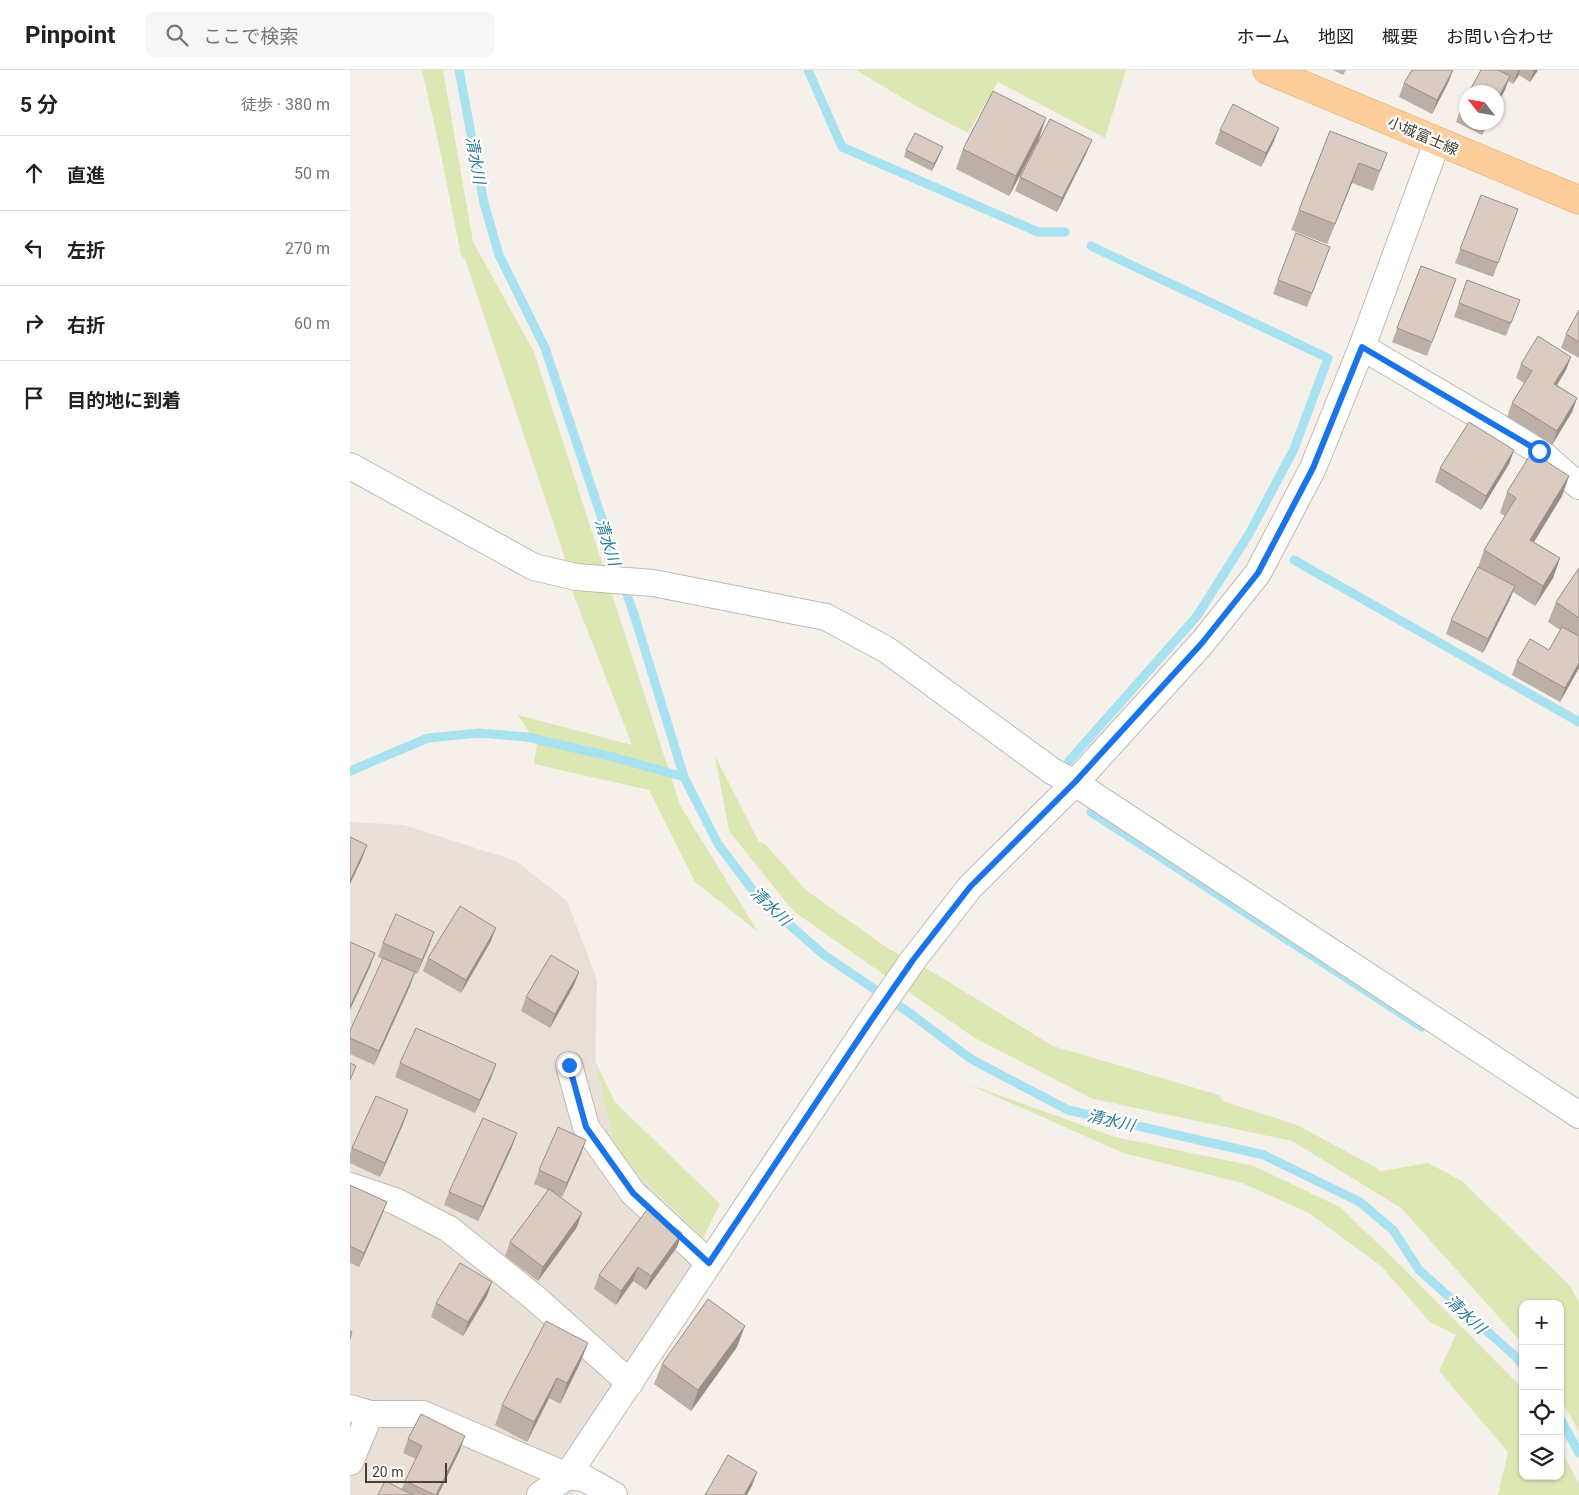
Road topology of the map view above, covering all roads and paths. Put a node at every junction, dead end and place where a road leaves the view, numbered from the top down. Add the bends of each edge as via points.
1 (1285, 73) edge
2 (1437, 142) junction
3 (1579, 200) edge
4 (1362, 347) junction
5 (350, 466) edge
6 (1579, 486) edge
7 (1075, 782) junction
8 (569, 1065) dead end
9 (1579, 1115) edge
10 (350, 1186) edge
11 (709, 1263) junction
12 (630, 1383) junction
13 (360, 1411) edge
14 (350, 1462) edge
15 (567, 1476) junction
16 (540, 1495) edge
17 (614, 1495) edge

1 - 2 main road, 小城富士線
2 - 3 main road, 小城富士線
2 - 4 street
4 - 6 street via 1539,451
4 - 7 street via 1313,468 1258,573 1202,643
5 - 7 street via 534,567 576,577 653,583 826,617 887,650 1052,771
7 - 9 street
7 - 11 street via 970,887 913,960
8 - 11 street via 586,1127 633,1193
10 - 12 street via 395,1201 449,1229 535,1298
11 - 12 street
12 - 15 street
13 - 14 street
13 - 15 street via 423,1414
15 - 16 street
15 - 17 street via 584,1478

